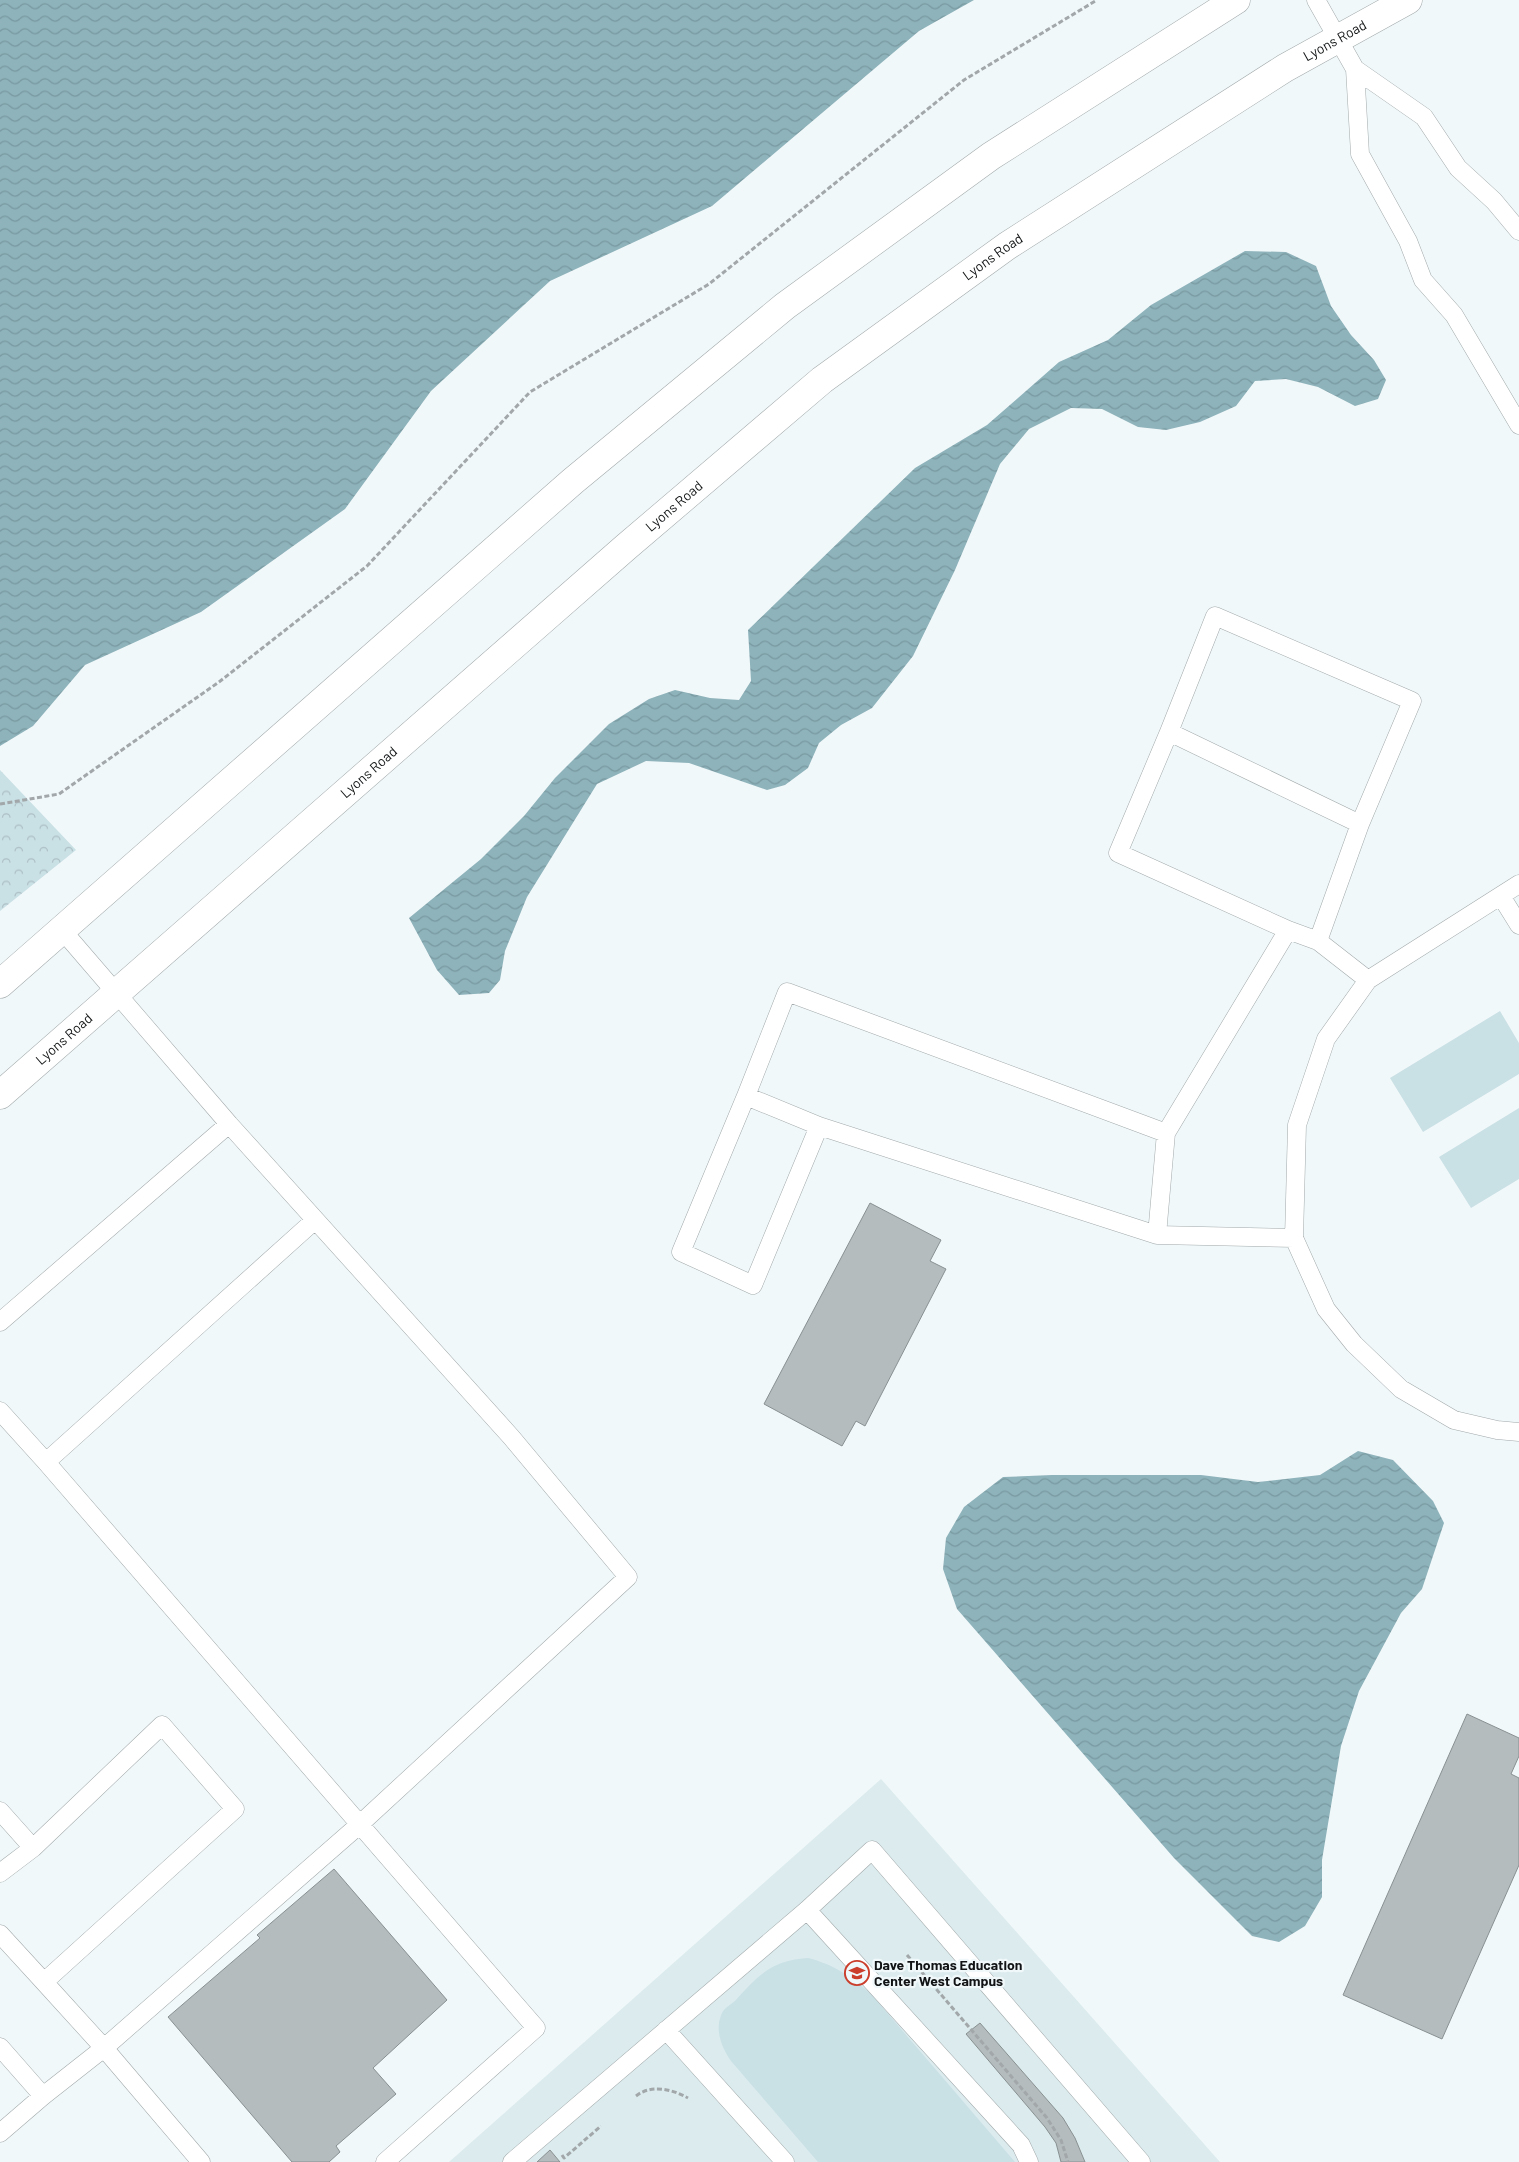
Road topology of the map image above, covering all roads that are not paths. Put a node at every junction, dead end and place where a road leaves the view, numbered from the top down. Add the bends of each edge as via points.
1 (1236, 0) edge
2 (1316, 0) edge
3 (1408, 0) edge
4 (1338, 39) junction
5 (1356, 69) junction
6 (1519, 231) edge
7 (1519, 425) edge
8 (1169, 732) junction
9 (1360, 824) junction
10 (1519, 884) edge
11 (1501, 896) junction
12 (1519, 925) edge
13 (62, 930) junction
14 (1288, 930) junction
15 (1318, 941) junction
16 (1368, 980) junction
17 (0, 984) edge
18 (116, 993) junction
19 (0, 1095) edge
20 (746, 1096) junction
21 (229, 1124) junction
22 (820, 1126) junction
23 (1166, 1133) junction
24 (315, 1220) junction
25 (1157, 1235) junction
26 (1294, 1238) junction
27 (0, 1322) edge
28 (0, 1411) edge
29 (1519, 1432) edge
30 (46, 1462) junction
31 (0, 1811) edge
32 (359, 1824) junction
33 (33, 1848) junction
34 (0, 1873) edge
35 (807, 1910) junction
36 (0, 1934) edge
37 (44, 1982) junction
38 (666, 2030) junction
39 (0, 2047) edge
40 (104, 2048) junction
41 (43, 2096) junction
42 (0, 2133) edge
43 (201, 2162) edge
44 (385, 2162) edge
45 (512, 2162) edge
46 (786, 2162) edge
47 (1028, 2162) edge
48 (1141, 2162) edge

1 - 13 main road via 991,156 785,306 573,481
2 - 4 lane
3 - 4 main road, Lyons Road
4 - 5 lane
4 - 18 main road, Lyons Road via 1285,68 1007,246 822,380
5 - 6 lane via 1424,118 1458,168 1494,201
5 - 7 lane via 1360,154 1408,241 1423,280 1454,315
8 - 9 lane
8 - 9 lane via 1215,616 1412,701
8 - 14 lane via 1118,853
9 - 15 lane
10 - 11 lane
11 - 12 lane
11 - 16 lane
13 - 17 main road
13 - 18 lane
14 - 15 lane
14 - 23 lane
15 - 16 lane
16 - 26 lane via 1326,1039 1297,1125
18 - 19 main road, Lyons Road
18 - 21 lane
20 - 22 lane
20 - 22 lane via 682,1252 753,1285
20 - 23 lane via 786,992
21 - 24 lane
21 - 27 lane
22 - 25 lane
23 - 25 lane
24 - 30 lane
24 - 32 lane via 512,1438 628,1577
25 - 26 lane
26 - 29 lane via 1326,1309 1354,1344 1401,1389 1454,1420
28 - 30 lane
30 - 32 lane
31 - 33 lane
32 - 40 lane
32 - 44 lane via 536,2028
33 - 34 lane
33 - 37 lane via 162,1725 235,1809
35 - 38 lane
35 - 47 lane via 1021,2145
35 - 48 lane via 872,1850
36 - 37 lane
37 - 40 lane
38 - 45 lane
38 - 46 lane
39 - 41 lane
40 - 41 lane
40 - 43 lane
41 - 42 lane

